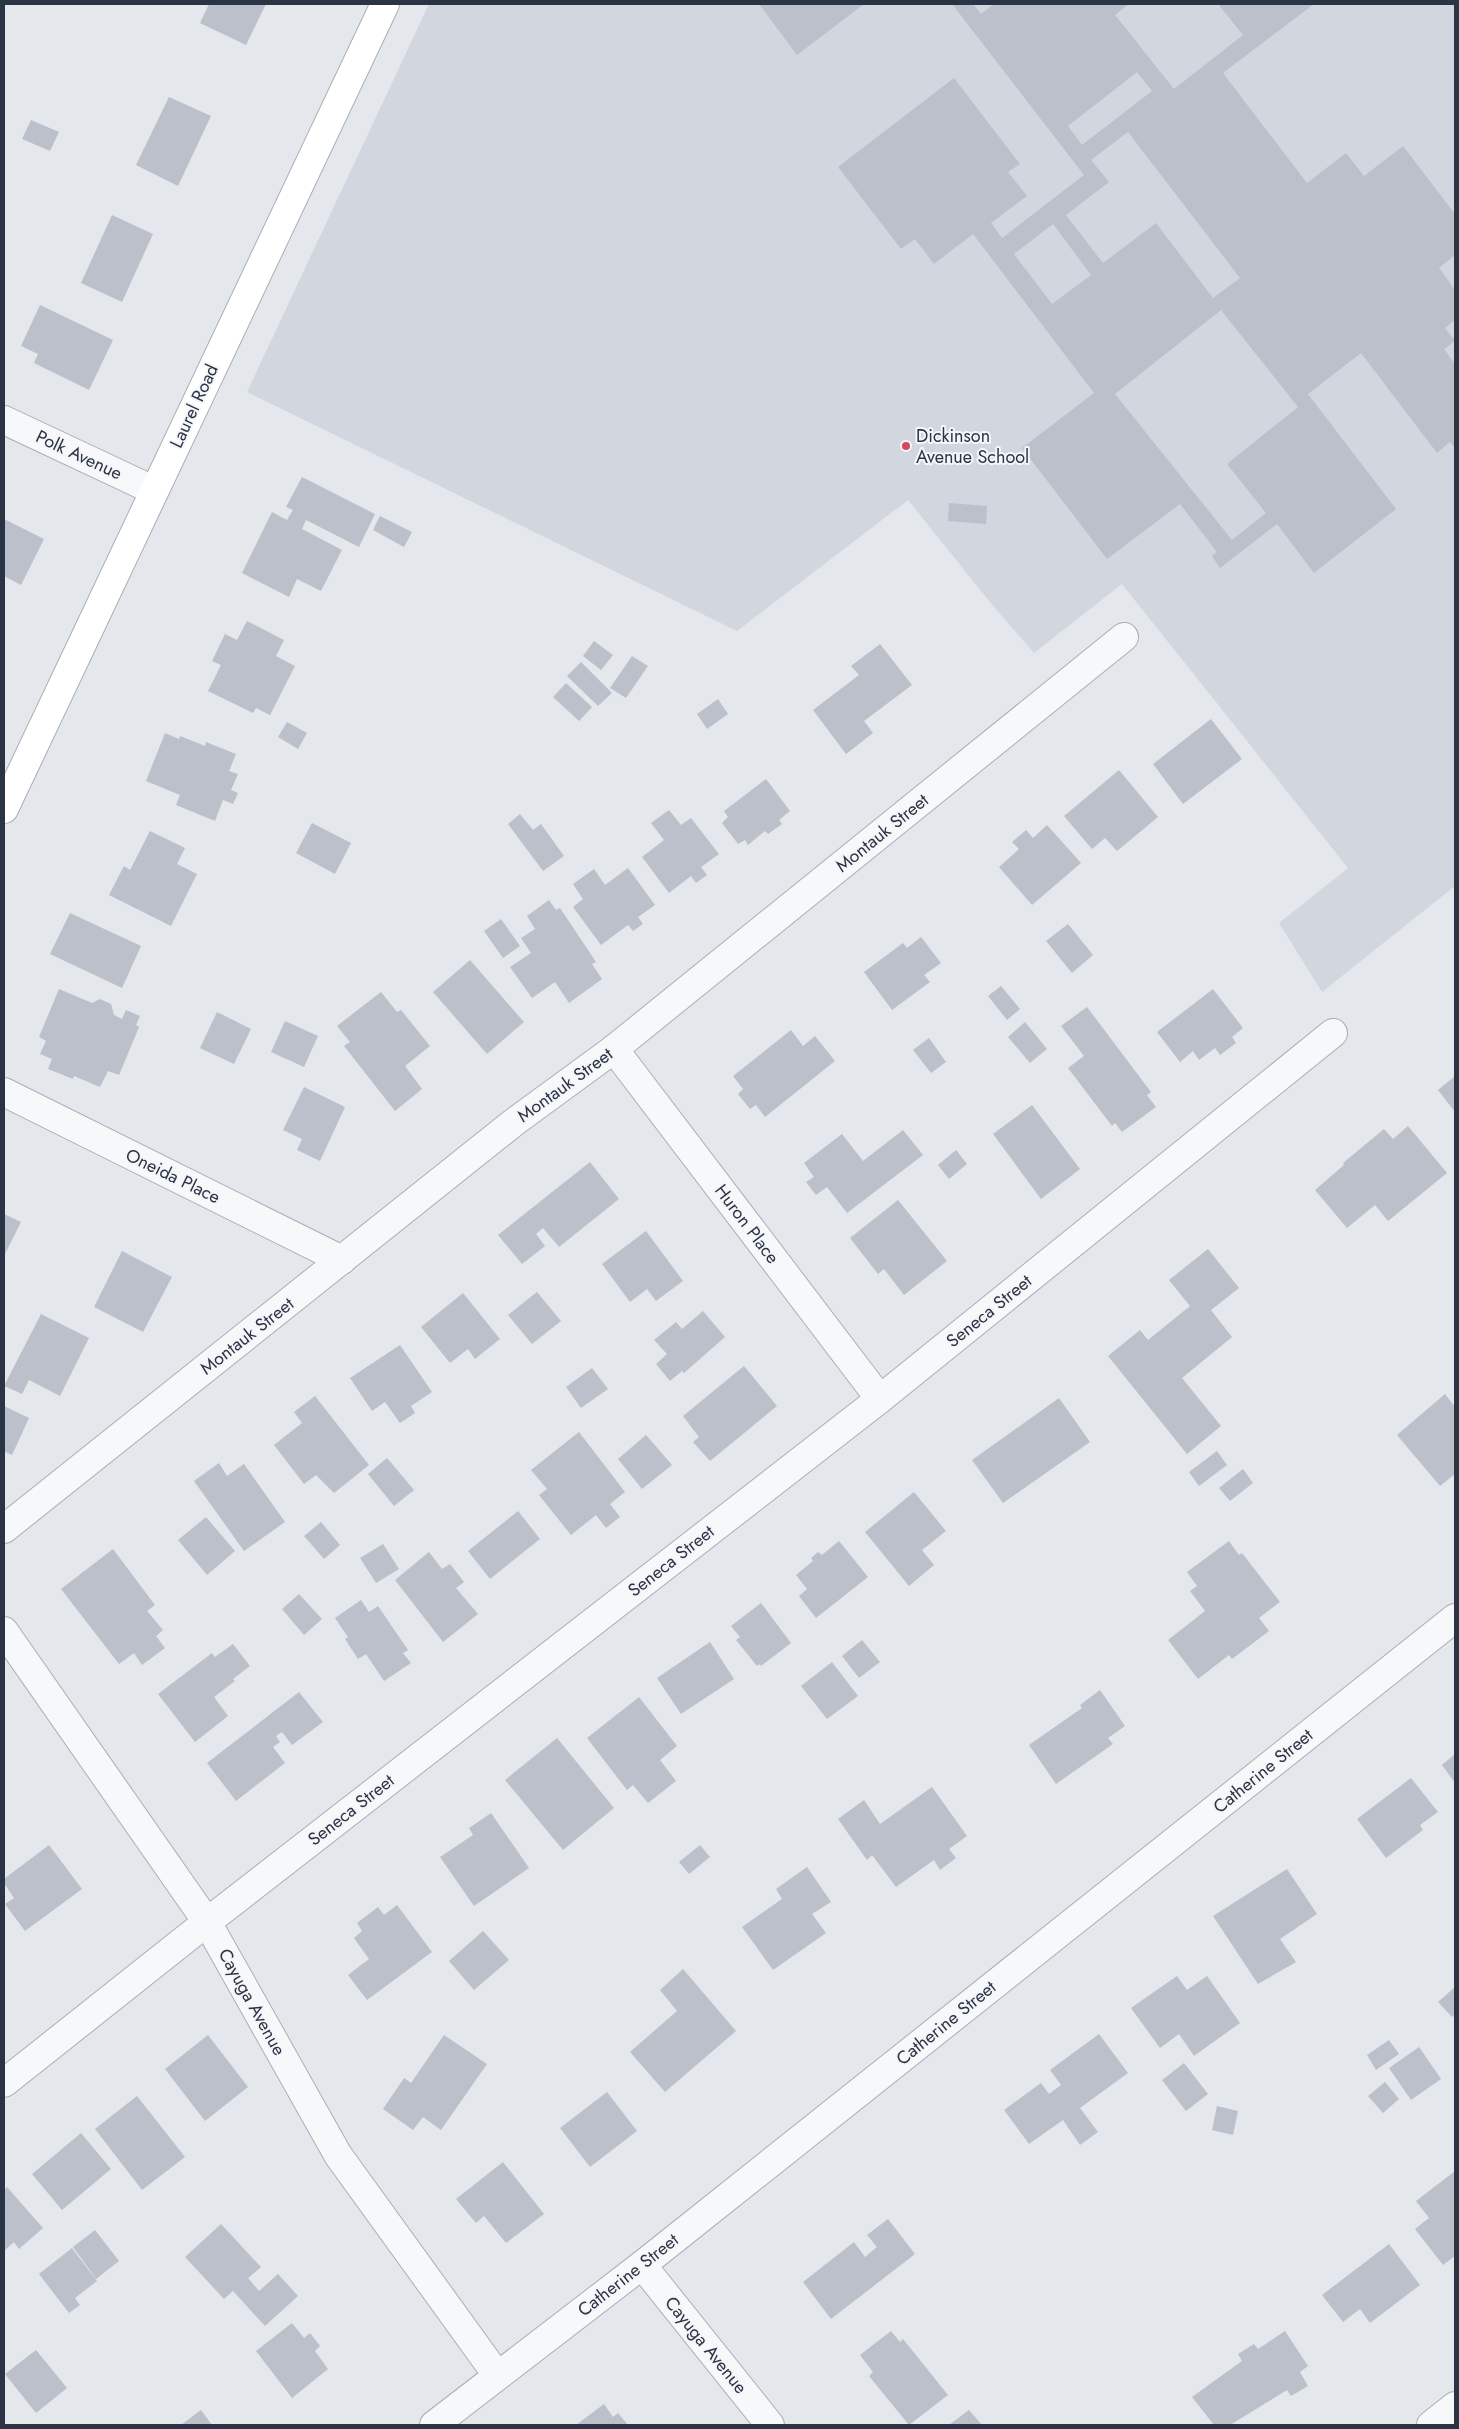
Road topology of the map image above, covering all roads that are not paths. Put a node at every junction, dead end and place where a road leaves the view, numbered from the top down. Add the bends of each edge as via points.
1 (385, 4) edge
2 (4, 420) edge
3 (154, 490) junction
4 (1124, 637) dead end
5 (4, 809) edge
6 (1333, 1033) dead end
7 (614, 1049) junction
8 (4, 1092) edge
9 (342, 1260) junction
10 (880, 1399) junction
11 (4, 1529) edge
12 (1455, 1618) edge
13 (4, 1631) edge
14 (207, 1922) junction
15 (4, 2083) edge
16 (642, 2265) junction
17 (497, 2375) junction
18 (1455, 2406) edge
19 (434, 2425) edge
20 (770, 2425) edge
21 (1431, 2425) edge

1 - 3 main road, Laurel Road
2 - 3 street, Polk Avenue
3 - 5 main road, Laurel Road
4 - 7 street, Montauk Street
6 - 10 street, Seneca Street
7 - 9 street, Montauk Street via 513,1123
7 - 10 street, Huron Place
8 - 9 street, Oneida Place
9 - 11 street, Montauk Street
10 - 14 street, Seneca Street
12 - 16 street, Catherine Street
13 - 14 street, Cayuga Avenue
14 - 15 street, Seneca Street
14 - 17 street, Cayuga Avenue via 338,2155
16 - 17 street, Catherine Street
16 - 20 street, Cayuga Avenue
17 - 19 street, Catherine Street
18 - 21 street

